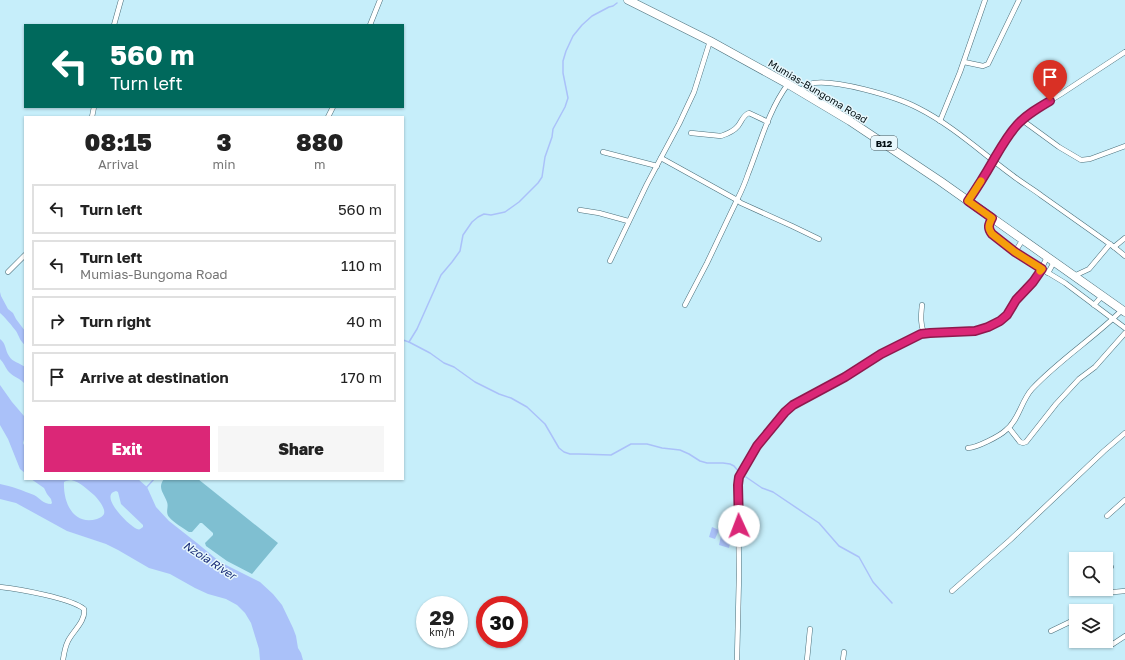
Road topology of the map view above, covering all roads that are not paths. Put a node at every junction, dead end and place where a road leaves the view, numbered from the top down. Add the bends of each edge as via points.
1 (121, 0) edge
2 (380, 0) edge
3 (628, 0) edge
4 (985, 0) edge
5 (1019, 0) edge
6 (114, 24) edge
7 (370, 24) edge
8 (710, 41) junction
9 (1125, 52) edge
10 (964, 62) junction
11 (788, 84) junction
12 (801, 92) junction
13 (1022, 120) junction
14 (940, 121) junction
15 (768, 122) junction
16 (691, 133) dead end
17 (1125, 146) edge
18 (604, 152) dead end
19 (660, 158) junction
20 (993, 161) junction
21 (657, 166) junction
22 (737, 200) junction
23 (968, 201) junction
24 (580, 210) dead end
25 (992, 218) junction
26 (628, 221) junction
27 (1125, 238) edge
28 (819, 239) dead end
29 (1023, 239) junction
30 (1112, 246) junction
31 (1015, 252) junction
32 (24, 256) edge
33 (1125, 256) edge
34 (1051, 259) junction
35 (610, 261) dead end
36 (1042, 269) junction
37 (8, 272) dead end
38 (1048, 272) junction
39 (1073, 275) junction
40 (1065, 283) junction
41 (1086, 284) junction
42 (1078, 293) junction
43 (1102, 296) junction
44 (685, 305) dead end
45 (922, 305) dead end
46 (1094, 305) junction
47 (1123, 311) edge
48 (1112, 319) junction
49 (1125, 328) edge
50 (924, 333) junction
51 (1125, 333) edge
52 (1008, 428) junction
53 (1125, 433) edge
54 (968, 448) dead end
55 (1125, 500) edge
56 (1107, 516) dead end
57 (0, 587) edge
58 (952, 591) dead end
59 (1125, 591) edge
60 (1113, 592) edge
61 (1069, 622) edge
62 (810, 629) dead end
63 (1051, 631) dead end
64 (1125, 636) edge
65 (1113, 644) edge
66 (844, 652) dead end
67 (63, 660) edge
68 (737, 660) edge
69 (807, 660) edge
70 (843, 660) edge

1 - 6 street
2 - 7 street
3 - 8 highway, Mumias-Bungoma Road / B12
4 - 10 street
5 - 10 street via 988,64 983,66
8 - 11 highway, Mumias-Bungoma Road / B12
8 - 19 street via 680,124
9 - 13 street
10 - 14 street
11 - 12 highway, Mumias-Bungoma Road / B12
11 - 15 street via 776,102
12 - 14 street via 807,84 812,83 844,84 901,100
12 - 23 highway, Mumias-Bungoma Road / B12 via 880,141
13 - 17 street via 1058,147 1081,160
13 - 20 street
14 - 20 street
15 - 16 street via 748,113 735,129 721,136
15 - 22 street
18 - 21 street
19 - 21 street
19 - 22 street
20 - 23 street
20 - 30 street
21 - 26 street
22 - 28 street
22 - 44 street
23 - 25 highway, Mumias-Bungoma Road / B12
24 - 26 street
25 - 29 highway, Mumias-Bungoma Road / B12
25 - 31 street via 989,230
26 - 35 street
27 - 30 street
29 - 31 street
29 - 34 highway, Mumias-Bungoma Road / B12
30 - 33 street
30 - 39 street via 1089,269
31 - 36 street
32 - 37 street
34 - 36 street
34 - 38 street
34 - 39 highway, Mumias-Bungoma Road / B12
36 - 38 street
36 - 50 street via 1000,321 975,331
38 - 40 street
39 - 40 street
39 - 41 highway, Mumias-Bungoma Road / B12
40 - 42 street
41 - 42 street
41 - 43 highway, Mumias-Bungoma Road / B12
42 - 46 street
43 - 46 street
43 - 47 highway, Mumias-Bungoma Road / B12
45 - 50 street via 920,322
46 - 48 street
47 - 48 street
48 - 49 street
48 - 52 street via 1031,389
50 - 68 street via 881,354 793,405 778,419 751,455 739,477 738,485
51 - 52 street via 1096,367 1081,377 1059,401 1026,442 1020,442
52 - 54 street via 976,447
53 - 58 street
55 - 56 street
57 - 67 street via 38,594 83,608 85,612 69,640
59 - 60 street
61 - 63 street
62 - 69 street
64 - 65 street
66 - 70 street

